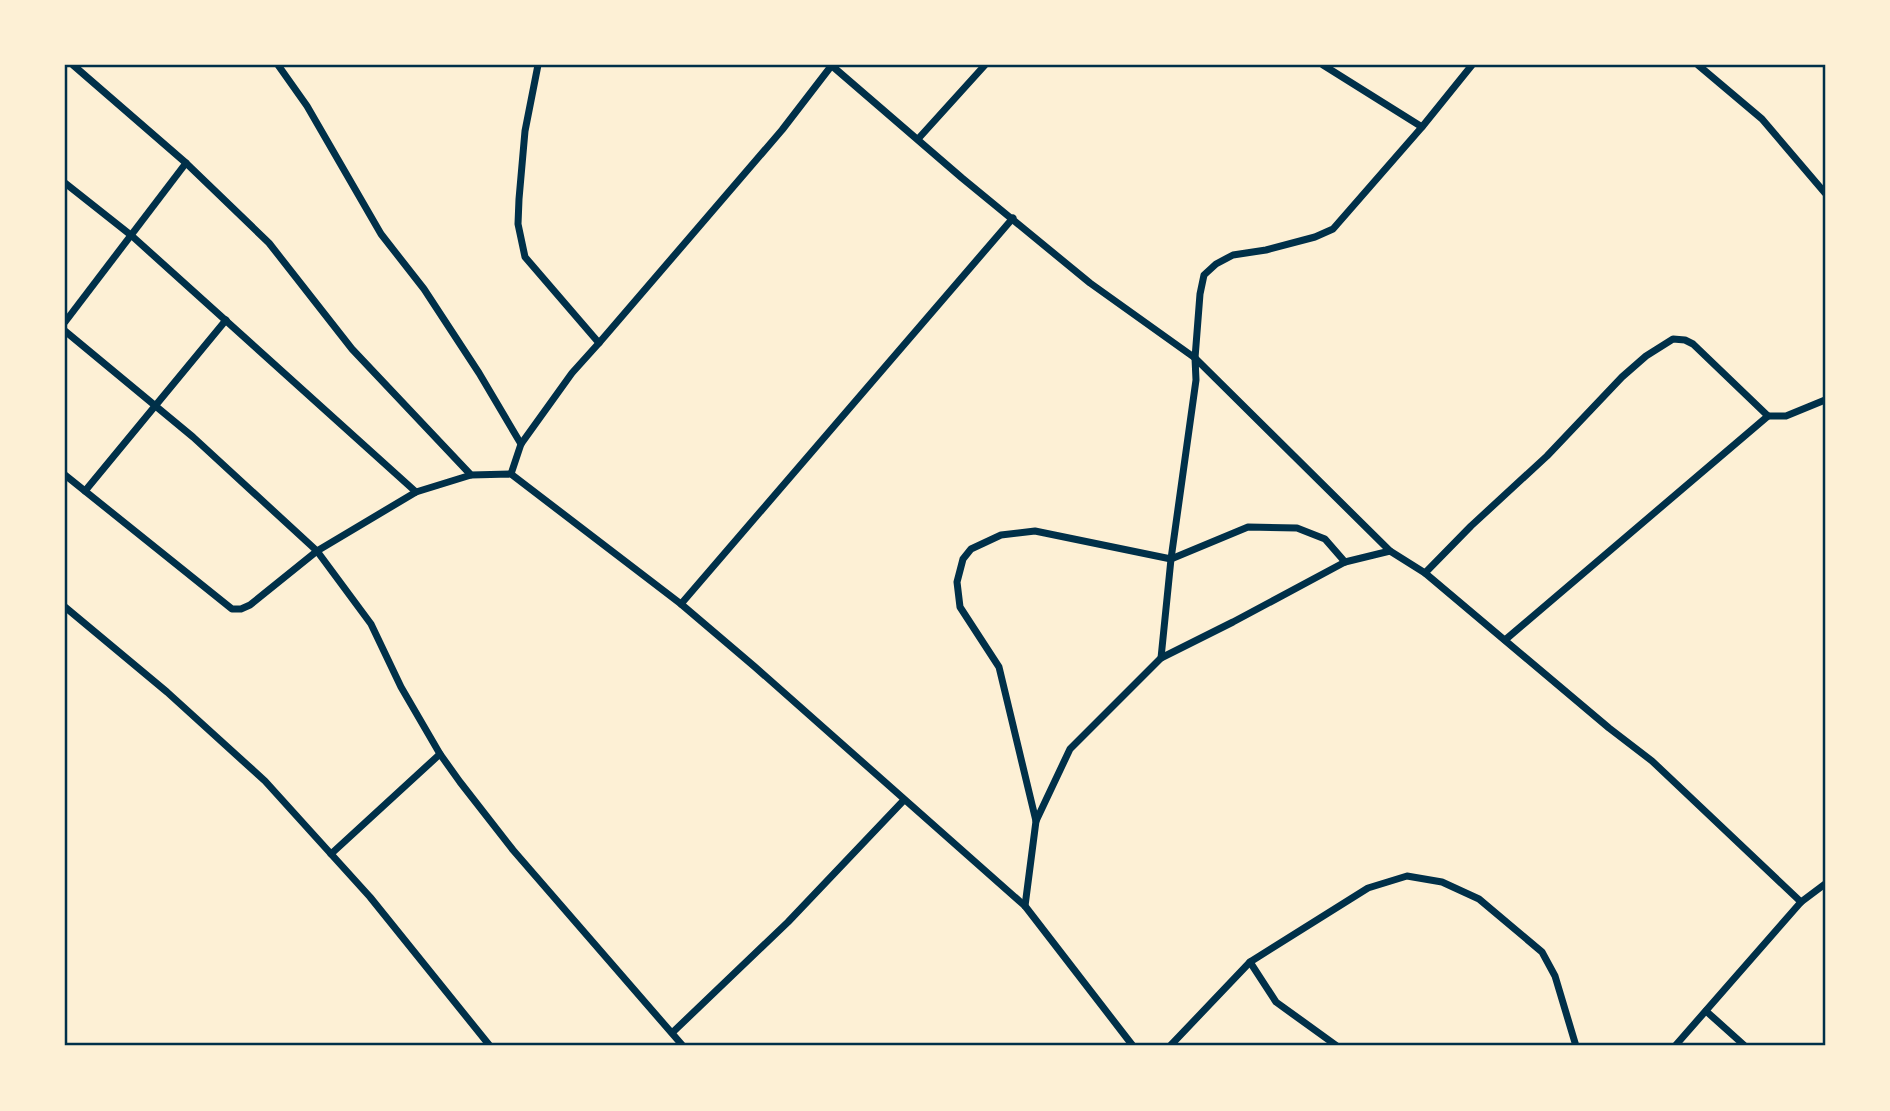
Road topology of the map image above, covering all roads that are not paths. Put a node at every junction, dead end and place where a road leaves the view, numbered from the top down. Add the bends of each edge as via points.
1 (73, 65) edge
2 (278, 65) edge
3 (538, 65) edge
4 (831, 65) edge
5 (985, 65) edge
6 (1323, 65) edge
7 (1472, 65) edge
8 (1698, 65) edge
9 (1422, 127) junction
10 (918, 139) junction
11 (186, 163) junction
12 (65, 183) edge
13 (1825, 193) edge
14 (1013, 218) junction
15 (132, 236) junction
16 (226, 320) junction
17 (65, 322) edge
18 (65, 331) edge
19 (599, 342) junction
20 (1195, 358) junction
21 (1825, 400) edge
22 (156, 407) junction
23 (1768, 416) junction
24 (521, 444) junction
25 (511, 474) junction
26 (65, 475) edge
27 (471, 475) junction
28 (85, 491) junction
29 (416, 492) junction
30 (317, 551) junction
31 (1391, 551) junction
32 (1171, 559) junction
33 (1345, 562) junction
34 (1425, 573) junction
35 (681, 604) junction
36 (65, 607) edge
37 (1505, 640) junction
38 (1161, 658) junction
39 (440, 754) junction
40 (904, 800) junction
41 (1036, 821) junction
42 (331, 854) junction
43 (1825, 884) edge
44 (1801, 902) junction
45 (1025, 906) junction
46 (1250, 962) junction
47 (1706, 1011) junction
48 (673, 1032) junction
49 (490, 1046) edge
50 (683, 1046) edge
51 (1133, 1046) edge
52 (1170, 1046) edge
53 (1337, 1046) edge
54 (1576, 1046) edge
55 (1675, 1046) edge
56 (1745, 1046) edge

1 - 11 street
2 - 24 street via 381,234 431,300
3 - 19 street via 525,131 520,235 525,257
4 - 10 street
4 - 19 street via 782,130
5 - 10 street
6 - 9 street
7 - 9 street
8 - 13 street via 1762,119
9 - 20 street via 1333,229 1233,255 1204,275
10 - 14 street
11 - 15 street
11 - 27 street via 269,243 352,349
12 - 15 street
14 - 20 street via 1090,283
14 - 35 street
15 - 16 street
15 - 17 street
16 - 22 street
16 - 29 street
18 - 22 street
19 - 24 street
20 - 31 street
20 - 32 street via 1196,380
21 - 23 street via 1786,416
22 - 28 street
22 - 30 street
23 - 34 street via 1693,344 1673,339 1622,376
23 - 37 street
24 - 25 street
25 - 27 street
25 - 35 street
26 - 28 street
27 - 29 street
28 - 30 street via 232,609 250,605
29 - 30 street
30 - 39 street via 371,624
31 - 33 street
31 - 34 street
32 - 33 street via 1248,527 1285,527 1325,539
32 - 38 street
32 - 41 street via 1035,531 983,542 963,559 957,582 960,607 999,667
33 - 38 street
34 - 37 street
35 - 40 street
36 - 42 street via 264,781
37 - 44 street via 1652,761
38 - 41 street via 1070,749
39 - 42 street
39 - 48 street via 513,850
40 - 45 street
40 - 48 street via 788,922
41 - 45 street
42 - 49 street
43 - 44 street
44 - 47 street
45 - 51 street
46 - 52 street
46 - 53 street via 1276,1002
46 - 54 street via 1368,888 1407,876 1442,882 1479,899 1542,952 1555,976
47 - 55 street
47 - 56 street
48 - 50 street

